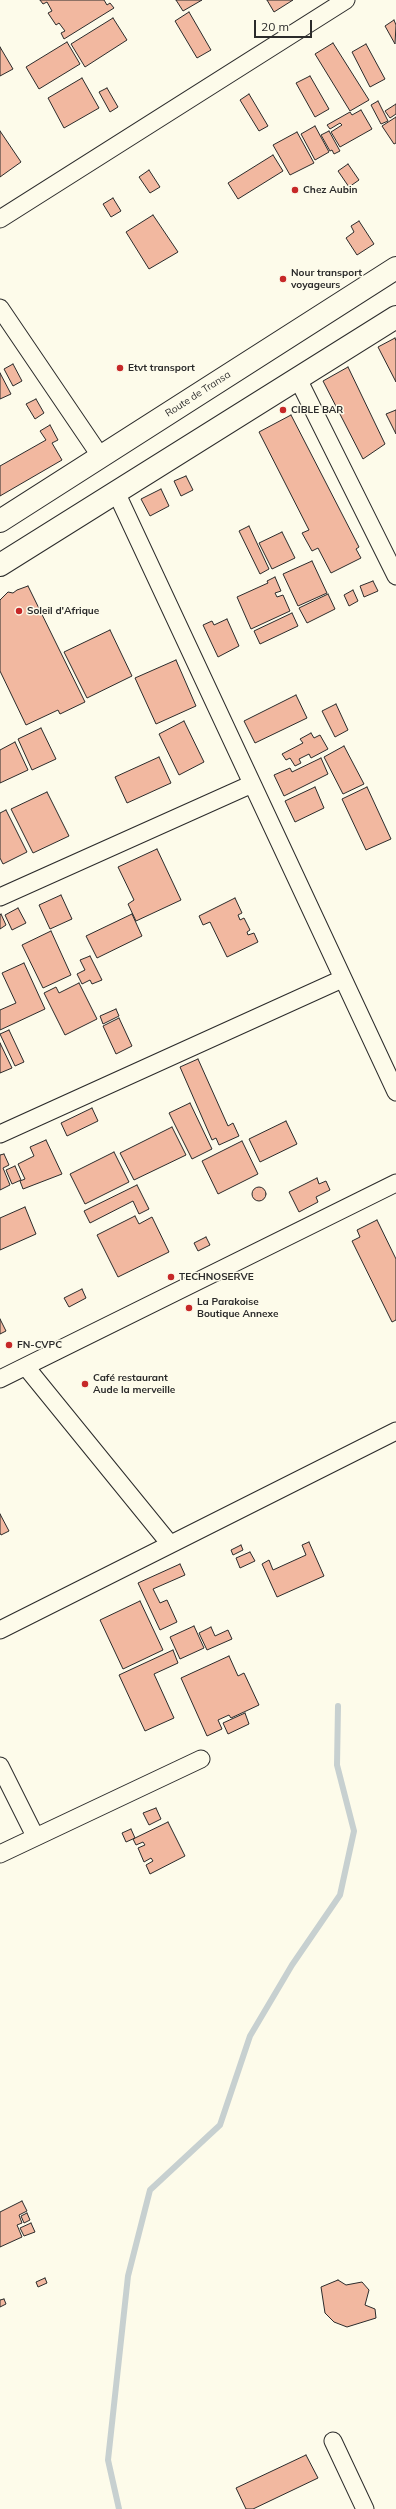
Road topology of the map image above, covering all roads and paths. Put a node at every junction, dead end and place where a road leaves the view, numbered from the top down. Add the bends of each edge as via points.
1 (346, 0) edge
2 (0, 219) edge
3 (396, 268) edge
4 (0, 308) edge
5 (396, 317) edge
6 (298, 379) junction
7 (101, 457) junction
8 (116, 492) junction
9 (0, 521) edge
10 (0, 565) edge
11 (396, 576) edge
12 (252, 784) junction
13 (0, 897) edge
14 (342, 979) junction
15 (396, 1092) edge
16 (0, 1134) edge
17 (396, 1183) edge
18 (26, 1367) junction
19 (0, 1379) edge
20 (396, 1431) edge
21 (170, 1544) junction
22 (0, 1630) edge
23 (201, 1759) dead end
24 (0, 1766) edge
25 (35, 1836) junction
26 (0, 1854) edge
27 (333, 2441) dead end
28 (365, 2509) edge

1 - 2 street
3 - 7 main road, Route de Transa
4 - 7 street
5 - 6 main road
6 - 8 main road
6 - 11 street
7 - 9 main road, Route de Transa
8 - 10 main road
8 - 12 street
12 - 13 street
12 - 14 street
14 - 15 street
14 - 16 street
17 - 18 street
18 - 19 street
18 - 21 street
20 - 21 street
21 - 22 street
23 - 25 street
24 - 25 street
25 - 26 street
27 - 28 street

